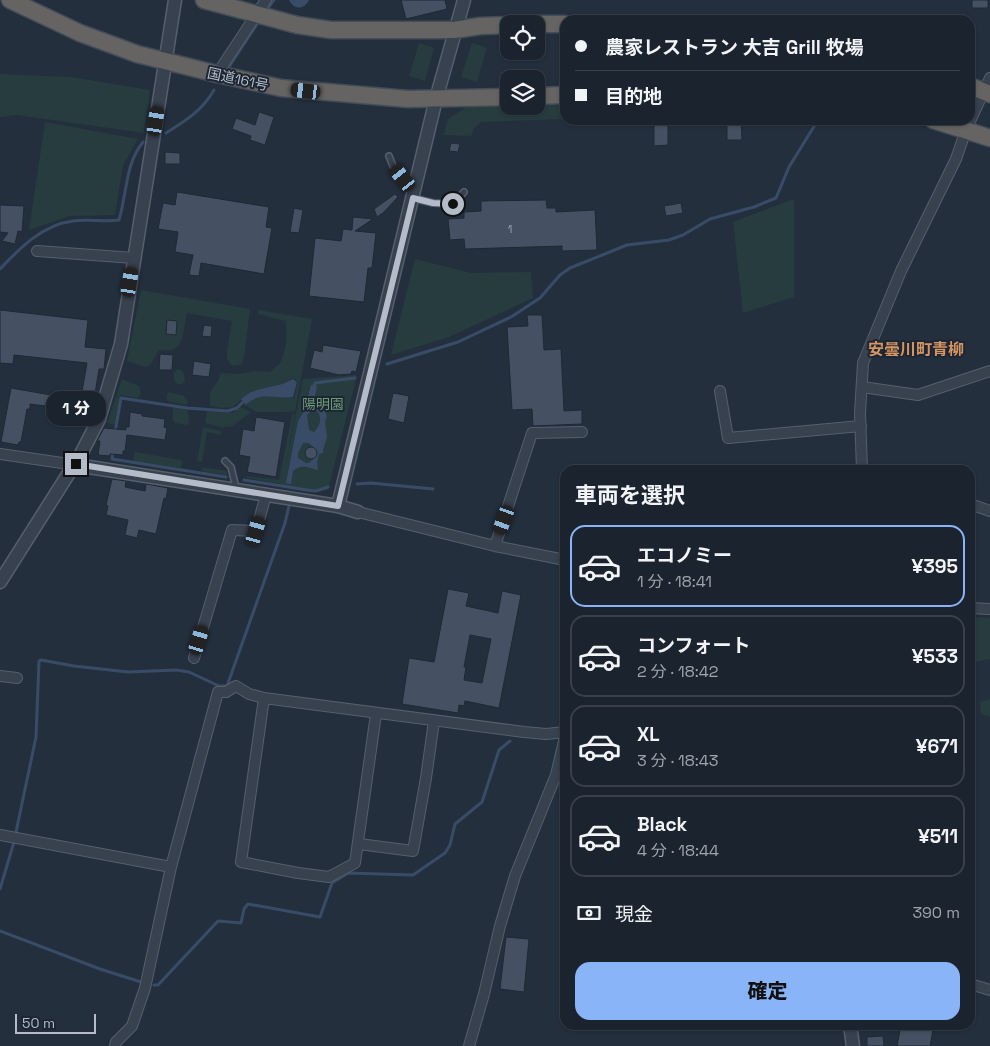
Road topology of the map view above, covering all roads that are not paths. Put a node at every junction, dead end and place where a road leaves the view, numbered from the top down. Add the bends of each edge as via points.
1 (10, 0) edge
2 (175, 0) edge
3 (204, 0) edge
4 (266, 0) edge
5 (464, 0) edge
6 (256, 15) junction
7 (545, 24) edge
8 (560, 24) edge
9 (500, 25) edge
10 (454, 30) junction
11 (165, 62) junction
12 (216, 74) junction
13 (984, 87) edge
14 (560, 95) edge
15 (545, 96) edge
16 (500, 98) edge
17 (436, 99) junction
18 (975, 108) edge
19 (950, 125) edge
20 (968, 125) edge
21 (966, 130) junction
22 (990, 138) edge
23 (389, 156) dead end
24 (464, 192) dead end
25 (414, 194) junction
26 (37, 251) dead end
27 (134, 258) junction
28 (990, 371) edge
29 (862, 387) junction
30 (720, 391) dead end
31 (861, 426) junction
32 (582, 432) dead end
33 (0, 454) edge
34 (225, 461) dead end
35 (76, 464) junction
36 (862, 465) edge
37 (237, 491) junction
38 (266, 495) junction
39 (338, 506) junction
40 (975, 506) edge
41 (990, 510) edge
42 (358, 512) joint
43 (495, 546) junction
44 (560, 559) edge
45 (0, 582) edge
46 (975, 608) edge
47 (990, 609) edge
48 (194, 658) dead end
49 (0, 676) edge
50 (17, 678) dead end
51 (264, 698) junction
52 (376, 714) junction
53 (434, 721) junction
54 (560, 733) edge
55 (560, 758) edge
56 (0, 835) edge
57 (359, 844) junction
58 (171, 867) junction
59 (975, 986) edge
60 (990, 990) edge
61 (851, 1030) edge
62 (115, 1046) edge
63 (469, 1046) edge
64 (853, 1046) edge

1 - 11 highway, 国道161号 via 80,33
2 - 11 street
3 - 6 highway
4 - 6 street
5 - 10 street
6 - 10 highway via 331,30
6 - 12 street
7 - 8 highway
9 - 10 highway
10 - 17 street
11 - 12 highway, 国道161号
11 - 27 street
12 - 17 highway, 国道161号 via 306,91
13 - 18 street
14 - 15 highway
16 - 17 highway, 国道161号
17 - 25 street
19 - 21 highway
20 - 21 street
21 - 22 highway
21 - 29 street via 956,159 880,319 863,363
23 - 25 lane
24 - 25 lane via 453,204 433,203
25 - 39 street
26 - 27 street
27 - 35 street via 121,344 99,419
28 - 29 street via 918,395
29 - 31 street
30 - 31 street via 728,438
31 - 36 street
32 - 43 street via 532,433
33 - 35 street
34 - 37 lane via 231,467
35 - 37 street
35 - 45 street
37 - 38 street
38 - 39 street
38 - 48 street via 256,531 232,530
39 - 42 street
40 - 41 street
42 - 43 street
43 - 44 street
46 - 47 street
49 - 50 street
51 - 52 street
51 - 57 street via 241,862 329,877 355,863
51 - 58 street via 236,686 226,692 218,692
52 - 53 street
52 - 57 street
53 - 54 street via 524,732
53 - 57 street via 413,851
55 - 63 street via 515,876
56 - 58 street
58 - 62 street via 145,988 132,1026
59 - 60 street
61 - 64 street

